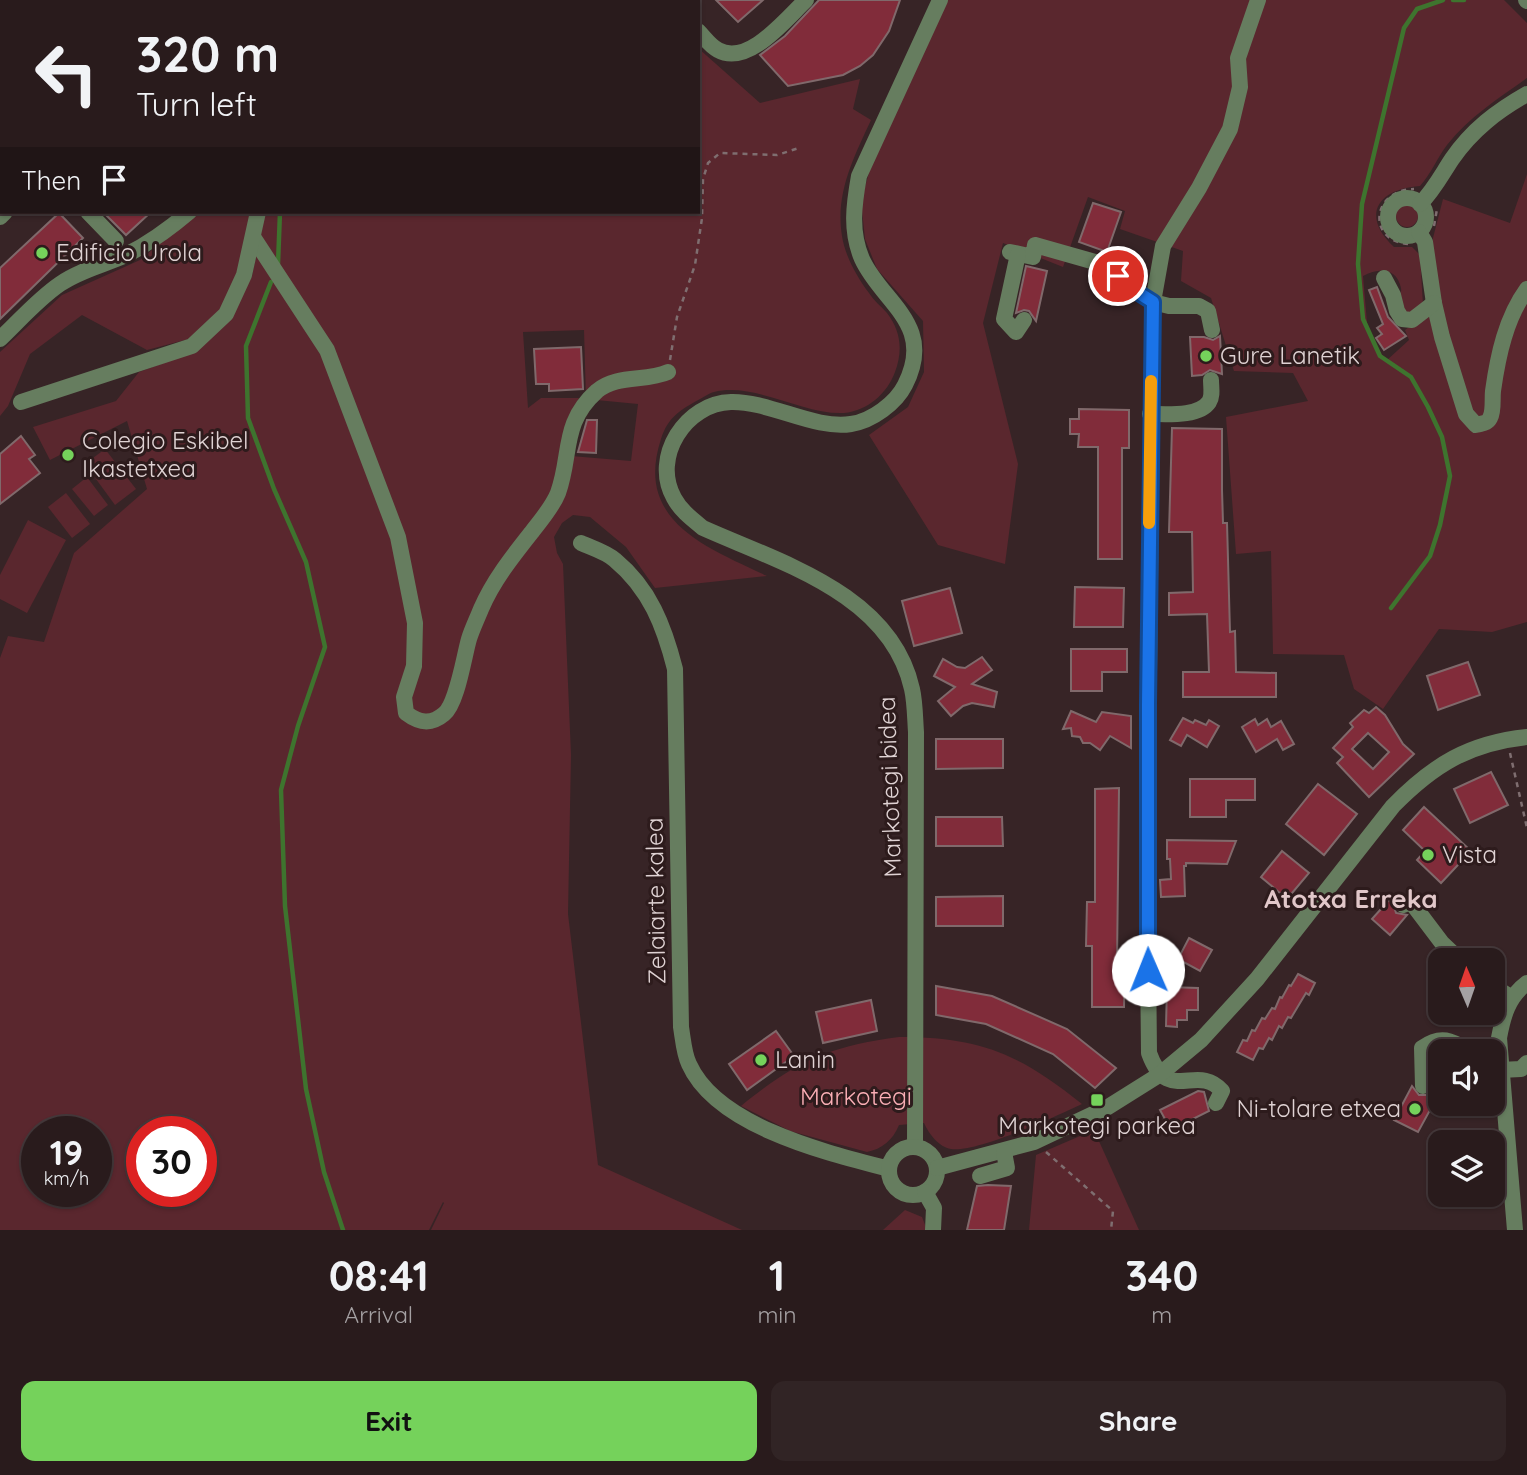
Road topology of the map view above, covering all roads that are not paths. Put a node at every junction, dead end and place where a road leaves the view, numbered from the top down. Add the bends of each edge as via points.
1 (806, 0) edge
2 (940, 0) edge
3 (1258, 0) edge
4 (700, 33) edge
5 (1527, 94) edge
6 (1420, 204) junction
7 (90, 214) edge
8 (186, 214) edge
9 (258, 214) edge
10 (1419, 232) junction
11 (253, 237) junction
12 (116, 241) dead end
13 (1384, 278) dead end
14 (1527, 289) edge
15 (1153, 302) junction
16 (1434, 303) junction
17 (1024, 320) dead end
18 (1212, 330) dead end
19 (0, 339) edge
20 (668, 372) road end
21 (1211, 380) dead end
22 (21, 402) dead end
23 (1150, 414) junction
24 (581, 543) dead end
25 (1527, 737) edge
26 (1403, 905) dead end
27 (1447, 948) edge
28 (1527, 983) edge
29 (1505, 994) edge
30 (1512, 998) junction
31 (1499, 1039) edge
32 (1428, 1044) edge
33 (1527, 1063) edge
34 (1505, 1068) edge
35 (1159, 1074) junction
36 (1423, 1086) dead end
37 (1216, 1102) dead end
38 (1502, 1116) edge
39 (915, 1147) junction
40 (1004, 1152) junction
41 (937, 1168) junction
42 (890, 1169) junction
43 (980, 1176) dead end
44 (925, 1192) junction
45 (933, 1230) edge
46 (1515, 1230) edge

1 - 4 street via 746,52 729,54 716,49
2 - 39 street, Markotegi bidea via 859,176 853,205 854,234 862,259 906,319 913,340 905,385 891,403 852,424 832,424 755,405 731,402 710,406 678,431 668,453 667,476 673,497 703,528 844,593 878,624 899,655 912,688 916,732
3 - 15 street via 1238,58 1240,87 1230,128 1163,246
5 - 6 street via 1476,128
6 - 10 street via 1426,222
6 - 10 street via 1412,198 1400,199 1388,218 1399,234
7 - 12 street
8 - 19 street via 162,236 60,284
9 - 11 street
10 - 16 street via 1425,242
11 - 20 street via 327,350 398,537 415,623 414,666 404,697 406,713 418,722 447,713 482,606 558,494 571,429 582,408 612,382 655,378
11 - 22 street via 244,275 226,314 192,346
13 - 16 street via 1402,319 1412,320
14 - 16 street via 1516,303 1503,341 1492,416 1476,425 1466,414
15 - 17 street via 1095,262 1035,245 1033,257 1014,253 1004,319 1016,332
15 - 18 street via 1199,306 1208,311
15 - 23 street
21 - 23 street via 1211,400 1206,406
23 - 35 street via 1149,1053
24 - 42 street, Zelaiarte kalea via 614,558 643,588 665,630 675,669 681,1027 688,1063 708,1094 749,1122 824,1152
25 - 35 street via 1467,750 1413,786 1257,979 1201,1040
26 - 27 street via 1411,902
28 - 30 street
29 - 30 street
30 - 31 street via 1503,1014
32 - 36 street via 1422,1048
33 - 34 street via 1521,1069
35 - 37 street via 1169,1081 1216,1084 1222,1091
35 - 40 street via 1108,1107
38 - 46 street
39 - 41 street via 930,1154
39 - 42 street via 901,1150
40 - 41 street
40 - 43 street via 1007,1168
41 - 44 street via 935,1182
42 - 44 street via 893,1184 904,1193
44 - 45 street via 934,1208

